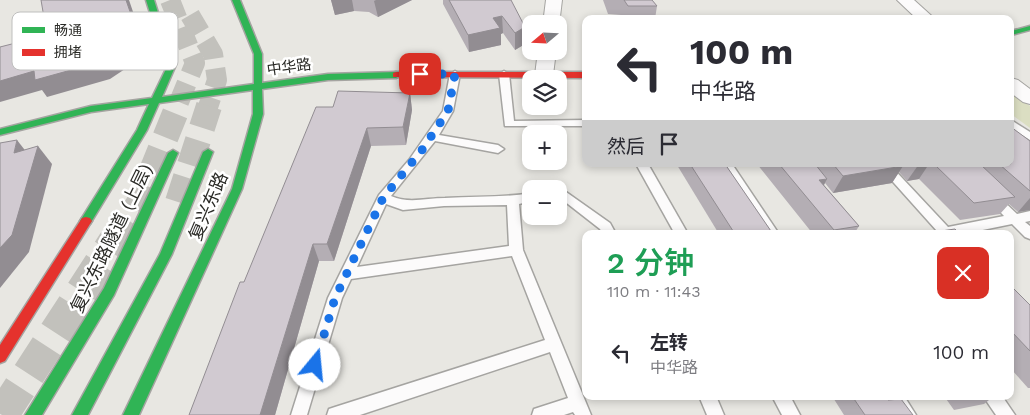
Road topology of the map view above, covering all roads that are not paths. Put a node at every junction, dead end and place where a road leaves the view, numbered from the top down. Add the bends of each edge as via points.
1 (150, 0) edge
2 (236, 0) edge
3 (554, 0) edge
4 (905, 0) edge
5 (154, 12) edge
6 (552, 15) edge
7 (922, 15) edge
8 (1030, 28) edge
9 (1014, 32) edge
10 (170, 70) edge
11 (455, 74) junction
12 (504, 74) junction
13 (522, 74) edge
14 (567, 75) edge
15 (582, 75) edge
16 (258, 86) junction
17 (1014, 86) edge
18 (1030, 98) edge
19 (156, 100) junction
20 (582, 123) edge
21 (1014, 125) edge
22 (0, 132) edge
23 (432, 137) junction
24 (1030, 137) edge
25 (498, 149) dead end
26 (208, 152) dead end
27 (173, 153) dead end
28 (644, 167) edge
29 (728, 167) edge
30 (886, 167) edge
31 (986, 192) edge
32 (567, 197) edge
33 (383, 198) junction
34 (522, 199) edge
35 (514, 201) junction
36 (1030, 216) edge
37 (1014, 219) junction
38 (608, 230) edge
39 (680, 230) edge
40 (770, 230) edge
41 (941, 230) edge
42 (959, 230) edge
43 (1030, 234) edge
44 (516, 250) junction
45 (346, 274) junction
46 (554, 344) junction
47 (0, 357) edge
48 (709, 400) edge
49 (783, 400) edge
50 (897, 400) edge
51 (994, 400) edge
52 (580, 409) edge
53 (33, 415) edge
54 (80, 415) edge
55 (130, 415) edge
56 (299, 415) edge
57 (335, 415) edge
58 (540, 415) edge
59 (716, 415) edge
60 (792, 415) edge
61 (908, 415) edge
62 (1006, 415) edge

1 - 5 main road
2 - 16 main road, 复兴东路 via 258,54
3 - 6 street
4 - 7 street
8 - 9 main road
10 - 19 main road
11 - 12 main road, 中华路
11 - 16 main road, 中华路 via 328,77
11 - 23 lane via 448,111
12 - 13 main road, 中华路
12 - 20 lane via 509,124
14 - 15 main road, 中华路
16 - 19 main road, 中华路
16 - 55 main road, 复兴东路 via 258,114 238,189
17 - 18 street
19 - 22 main road, 中华路 via 90,109
19 - 47 main road via 142,130
21 - 24 lane
23 - 25 lane
23 - 33 lane
26 - 54 main road via 166,254
27 - 53 main road, 复兴东路隧道 (上层) via 109,291
28 - 39 lane
29 - 40 lane
30 - 41 lane
31 - 37 lane
32 - 38 lane
33 - 35 lane via 403,206
33 - 45 lane
34 - 35 lane
35 - 44 lane
36 - 37 lane
37 - 42 lane
37 - 43 lane
44 - 45 lane
44 - 46 lane
45 - 56 lane via 335,298
46 - 52 lane
46 - 57 lane
48 - 59 lane
49 - 60 lane
50 - 61 lane
51 - 62 lane
52 - 58 lane

